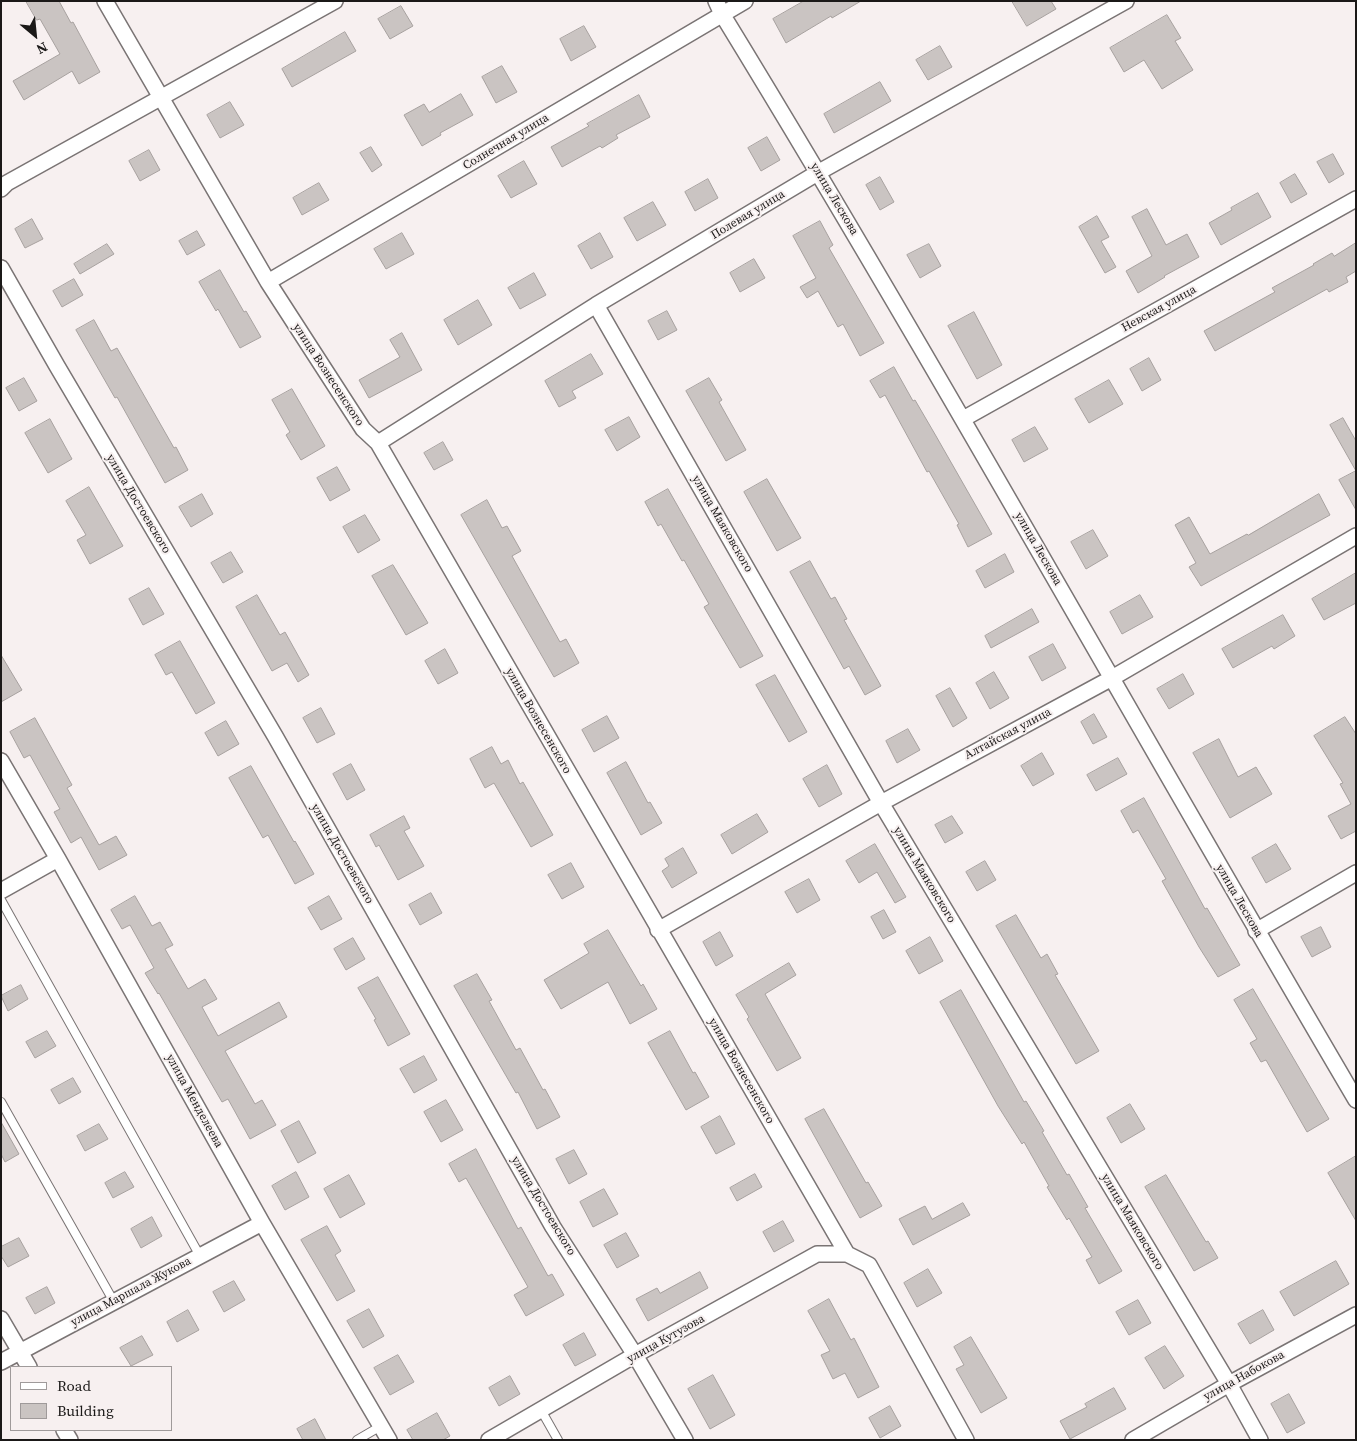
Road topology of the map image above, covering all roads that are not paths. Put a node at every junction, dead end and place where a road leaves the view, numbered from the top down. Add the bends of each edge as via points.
1 (105, 1) edge
2 (335, 1) edge
3 (745, 1) edge
4 (1126, 1) edge
5 (719, 8) edge
6 (160, 99) junction
7 (819, 172) junction
8 (1, 188) edge
9 (1356, 199) edge
10 (1, 268) edge
11 (268, 282) junction
12 (596, 305) junction
13 (963, 419) junction
14 (378, 443) junction
15 (1356, 536) edge
16 (1112, 678) junction
17 (1, 761) edge
18 (881, 803) junction
19 (58, 859) junction
20 (1356, 873) edge
21 (1, 891) edge
22 (1, 900) edge
23 (658, 930) junction
24 (1256, 931) junction
25 (1356, 1100) edge
26 (1, 1102) edge
27 (262, 1223) junction
28 (847, 1254) junction
29 (200, 1256) junction
30 (114, 1302) junction
31 (1356, 1315) edge
32 (1, 1319) edge
33 (20, 1351) junction
34 (635, 1355) junction
35 (1, 1362) edge
36 (28, 1366) edge
37 (1229, 1384) junction
38 (541, 1410) junction
39 (381, 1426) junction
40 (357, 1440) edge
41 (390, 1440) edge
42 (489, 1440) edge
43 (558, 1440) edge
44 (685, 1440) edge
45 (966, 1440) edge
46 (1133, 1440) edge
47 (1260, 1440) edge

1 - 6 street, улица Вознесенского
2 - 6 street
3 - 5 street, Солнечная улица
4 - 7 street, Полевая улица
5 - 7 street, улица Лескова
5 - 11 street, Солнечная улица
6 - 8 street
6 - 11 street, улица Вознесенского
7 - 12 street, Полевая улица
7 - 13 street, улица Лескова
9 - 13 street, Невская улица
10 - 34 street, улица Достоевского via 275,736 553,1227
11 - 14 street, улица Вознесенского via 362,429
12 - 14 street, Полевая улица
12 - 18 street, улица Маяковского
13 - 16 street, улица Лескова
14 - 23 street, улица Вознесенского
15 - 16 street, Алтайская улица
16 - 18 street, Алтайская улица
16 - 24 street, улица Лескова
17 - 19 street, улица Менделеева
18 - 23 street, Алтайская улица
18 - 37 street, улица Маяковского
19 - 21 street
19 - 27 street, улица Менделеева
20 - 24 street
22 - 29 lane
23 - 28 street, улица Вознесенского
24 - 25 street, улица Лескова
26 - 30 lane
27 - 29 street, улица Маршала Жукова
27 - 39 street, улица Менделеева
28 - 34 street, улица Кутузова via 817,1254
28 - 45 street via 869,1265
29 - 30 street, улица Маршала Жукова
30 - 33 street, улица Маршала Жукова
31 - 37 street, улица Набокова
32 - 33 street
33 - 35 street, улица Маршала Жукова
33 - 36 street
34 - 38 street, улица Кутузова
34 - 44 street, улица Достоевского
37 - 46 street, улица Набокова
37 - 47 street, улица Маяковского
38 - 42 street, улица Кутузова
38 - 43 lane
39 - 40 lane
39 - 41 street, улица Менделеева

